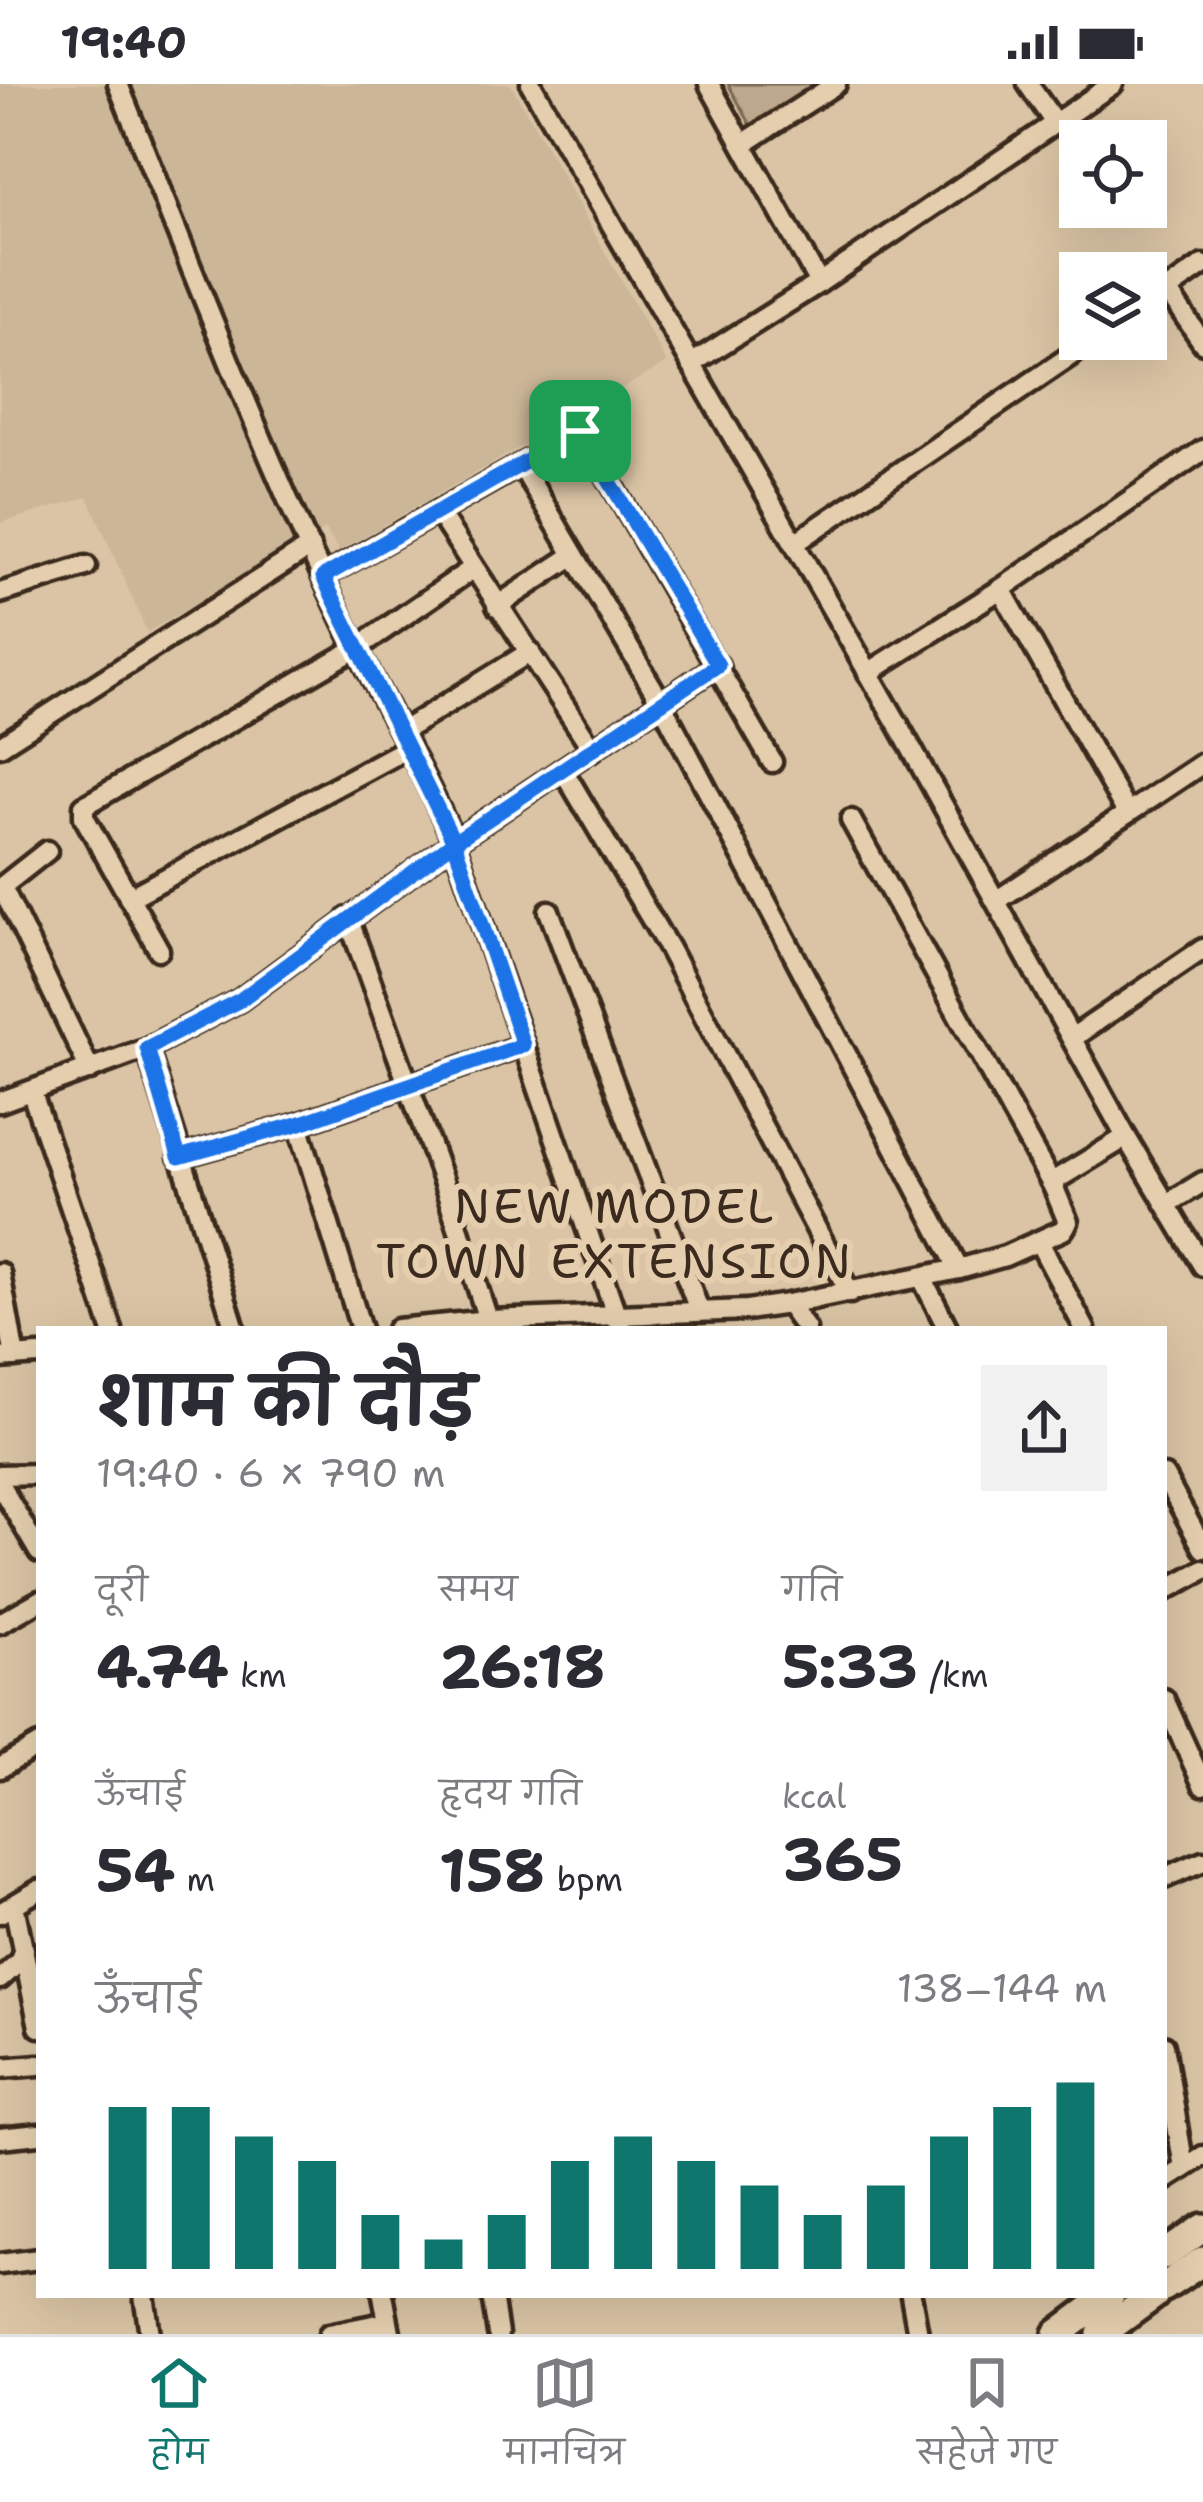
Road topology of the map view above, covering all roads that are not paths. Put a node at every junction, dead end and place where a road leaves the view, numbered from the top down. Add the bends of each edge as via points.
1 (118, 84) edge
2 (531, 84) edge
3 (709, 84) edge
4 (836, 84) edge
5 (1028, 84) edge
6 (1113, 84) edge
7 (1055, 123) junction
8 (742, 144) junction
9 (1203, 265) edge
10 (819, 283) junction
11 (1167, 290) joint
12 (1203, 343) edge
13 (1064, 360) edge
14 (691, 364) junction
15 (1203, 450) edge
16 (521, 465) junction
17 (437, 512) junction
18 (795, 543) junction
19 (310, 547) junction
20 (574, 555) junction
21 (86, 566) dead end
22 (472, 569) junction
23 (323, 577) junction
24 (1000, 589) junction
25 (0, 593) edge
26 (497, 606) junction
27 (357, 648) junction
28 (530, 652) junction
29 (718, 665) junction
30 (868, 673) junction
31 (662, 704) junction
32 (405, 740) junction
33 (0, 746) edge
34 (593, 750) junction
35 (772, 762) dead end
36 (1203, 763) edge
37 (562, 770) junction
38 (1127, 813) junction
39 (851, 820) dead end
40 (454, 842) junction
41 (47, 851) dead end
42 (1, 888) edge
43 (129, 898) junction
44 (996, 902) junction
45 (549, 911) dead end
46 (349, 918) junction
47 (1203, 949) edge
48 (159, 950) dead end
49 (1072, 1038) junction
50 (523, 1045) junction
51 (147, 1048) junction
52 (90, 1070) junction
53 (410, 1083) junction
54 (32, 1093) junction
55 (0, 1102) edge
56 (298, 1124) junction
57 (1126, 1138) junction
58 (179, 1157) junction
59 (1203, 1182) edge
60 (1054, 1188) junction
61 (1167, 1204) junction
62 (1039, 1242) junction
63 (1203, 1266) edge
64 (959, 1269) junction
65 (0, 1273) edge
66 (922, 1278) junction
67 (850, 1293) junction
68 (788, 1304) junction
69 (699, 1310) junction
70 (749, 1319) edge
71 (620, 1322) edge
72 (490, 1324) edge
73 (111, 1326) edge
74 (234, 1326) edge
75 (360, 1326) edge
76 (453, 1326) edge
77 (804, 1326) edge
78 (946, 1326) edge
79 (1083, 1326) edge
80 (8, 1358) edge
81 (36, 1474) edge
82 (0, 1475) edge
83 (1167, 1482) edge
84 (0, 1485) edge
85 (36, 1547) edge
86 (1203, 1548) edge
87 (1203, 1570) edge
88 (1167, 1589) edge
89 (36, 1603) edge
90 (0, 1623) edge
91 (1167, 1707) edge
92 (36, 1747) edge
93 (0, 1768) edge
94 (1203, 1785) edge
95 (1203, 1861) edge
96 (1167, 1877) edge
97 (36, 1892) edge
98 (7, 1909) edge
99 (24, 1949) junction
100 (0, 1979) edge
101 (36, 2011) edge
102 (36, 2065) edge
103 (0, 2068) edge
104 (1167, 2068) edge
105 (36, 2134) edge
106 (0, 2138) edge
107 (1203, 2156) edge
108 (1184, 2168) junction
109 (1167, 2179) edge
110 (1203, 2228) edge
111 (1167, 2253) edge
112 (36, 2258) edge
113 (1203, 2261) edge
114 (0, 2264) edge
115 (1167, 2285) edge
116 (144, 2298) edge
117 (384, 2298) edge
118 (492, 2298) edge
119 (911, 2298) edge
120 (1106, 2298) edge
121 (1150, 2298) edge
122 (389, 2328) edge
123 (150, 2334) edge
124 (329, 2334) edge
125 (498, 2334) edge
126 (917, 2334) edge
127 (1058, 2334) edge
128 (1101, 2334) edge

1 - 19 street
2 - 14 street
3 - 8 street
4 - 8 street
5 - 7 street
6 - 7 street
7 - 10 street
8 - 10 street
9 - 11 street
10 - 14 street
11 - 12 street
13 - 18 street
14 - 18 street
15 - 24 street
16 - 17 street
16 - 20 street
16 - 29 street via 580,431
17 - 22 street
17 - 23 street
18 - 30 street
19 - 23 street
19 - 33 street
20 - 26 street
20 - 31 street
21 - 25 street
22 - 26 street
22 - 27 street
23 - 27 street
24 - 30 street
24 - 38 street
26 - 28 street
27 - 32 street
27 - 43 street via 88,800 84,817
28 - 32 street
28 - 34 street
29 - 31 street
29 - 35 street
30 - 44 street
31 - 34 street
31 - 64 street
32 - 40 street
32 - 43 street
34 - 37 street
36 - 38 street
37 - 40 street
37 - 67 street via 668,947
38 - 44 street
39 - 60 street
40 - 46 street
40 - 50 street
41 - 42 street
42 - 52 street
43 - 48 street
44 - 49 street
45 - 69 street
46 - 51 street via 240,1000
46 - 53 street
47 - 49 street
49 - 57 street
50 - 53 street
50 - 71 street
51 - 52 street
51 - 58 street
52 - 54 street
53 - 56 street
53 - 72 street
54 - 55 street
54 - 73 street
56 - 58 street
56 - 75 street
57 - 60 street
57 - 61 street
58 - 74 street
59 - 61 street
60 - 62 street via 1067,1226
61 - 63 street
62 - 64 street
62 - 79 street
64 - 66 street
65 - 80 street
66 - 67 street
66 - 78 street
67 - 68 street
68 - 70 street
68 - 77 street
69 - 70 street
69 - 71 street
71 - 72 street
72 - 76 street
81 - 82 street
83 - 86 street
84 - 85 street
87 - 88 street
89 - 90 street
91 - 94 street
92 - 93 street
95 - 96 street
97 - 98 street
98 - 99 street
99 - 100 street
99 - 101 street
102 - 103 street
104 - 108 street
105 - 106 street
107 - 108 street
108 - 109 street
110 - 111 main road
112 - 114 street
113 - 115 main road
116 - 123 street
117 - 122 street
118 - 125 street
119 - 126 street
120 - 127 main road
121 - 128 main road
122 - 124 street

